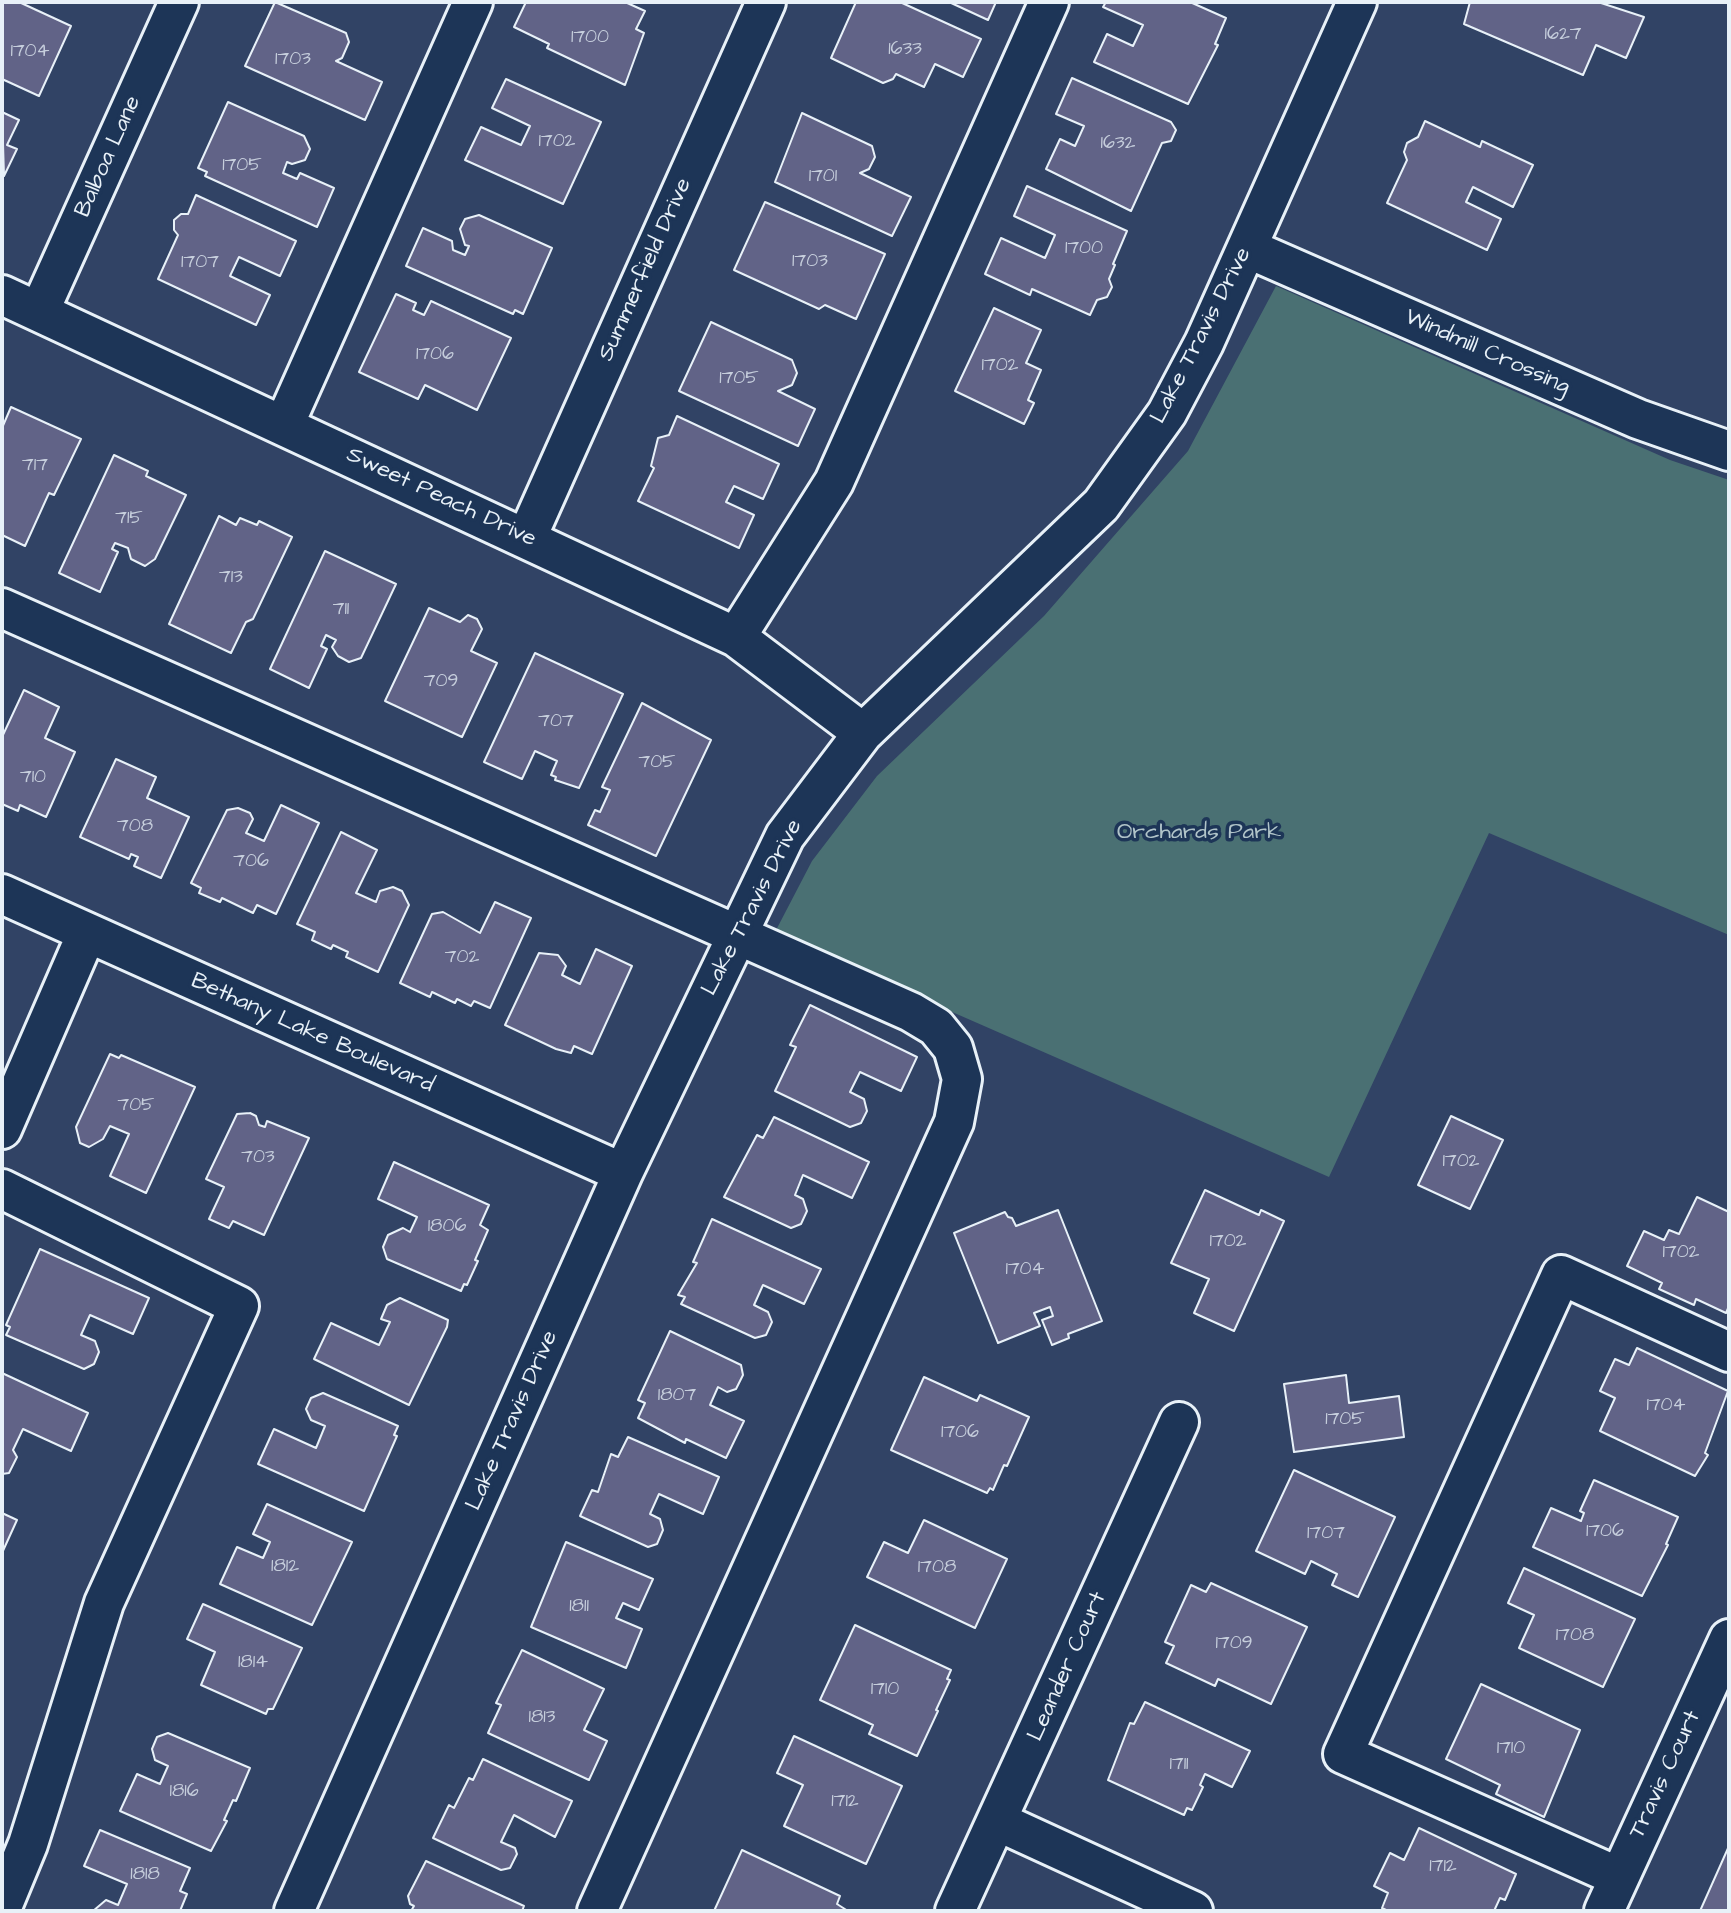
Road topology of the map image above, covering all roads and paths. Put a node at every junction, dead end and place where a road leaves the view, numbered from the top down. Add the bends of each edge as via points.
1 (179, 2) edge
2 (473, 2) edge
3 (766, 2) edge
4 (1049, 2) edge
5 (1357, 2) edge
6 (1247, 248) junction
7 (2, 295) edge
8 (39, 312) junction
9 (284, 425) junction
10 (1727, 443) edge
11 (527, 537) junction
12 (2, 608) edge
13 (736, 637) junction
14 (863, 733) junction
15 (2, 894) edge
16 (87, 933) junction
17 (737, 933) junction
18 (2, 1129) edge
19 (623, 1173) junction
20 (2, 1189) edge
21 (1729, 1352) edge
22 (1179, 1422) dead end
23 (1729, 1639) edge
24 (998, 1821) junction
25 (1619, 1877) junction
26 (2, 1907) edge
27 (294, 1911) edge
28 (597, 1911) edge
29 (955, 1911) edge
30 (1193, 1911) edge
31 (1604, 1911) edge

1 - 8 street, Balboa Lane
2 - 9 street
3 - 11 street, Summerfield Drive
4 - 13 street via 834,482
5 - 6 street, Lake Travis Drive
6 - 10 street, Windmill Crossing via 1638,419
6 - 14 street, Lake Travis Drive via 1167,413 1101,505
7 - 8 street, Sweet Peach Drive
8 - 9 street, Sweet Peach Drive
9 - 11 street, Sweet Peach Drive
11 - 13 street, Sweet Peach Drive
12 - 17 street
13 - 14 street, Sweet Peach Drive
14 - 17 street, Lake Travis Drive via 785,836
15 - 16 street, Bethany Lake Boulevard
16 - 18 street
16 - 19 street, Bethany Lake Boulevard
17 - 19 street, Lake Travis Drive
17 - 28 street via 936,1027 953,1048 962,1079 954,1122
19 - 27 street, Lake Travis Drive
20 - 26 street via 239,1306 104,1603 28,1844
21 - 25 street via 1561,1275 1343,1754
22 - 24 street, Leander Court
23 - 25 street, Travis Court
24 - 29 street, Leander Court
24 - 30 street
25 - 31 street, Travis Court

